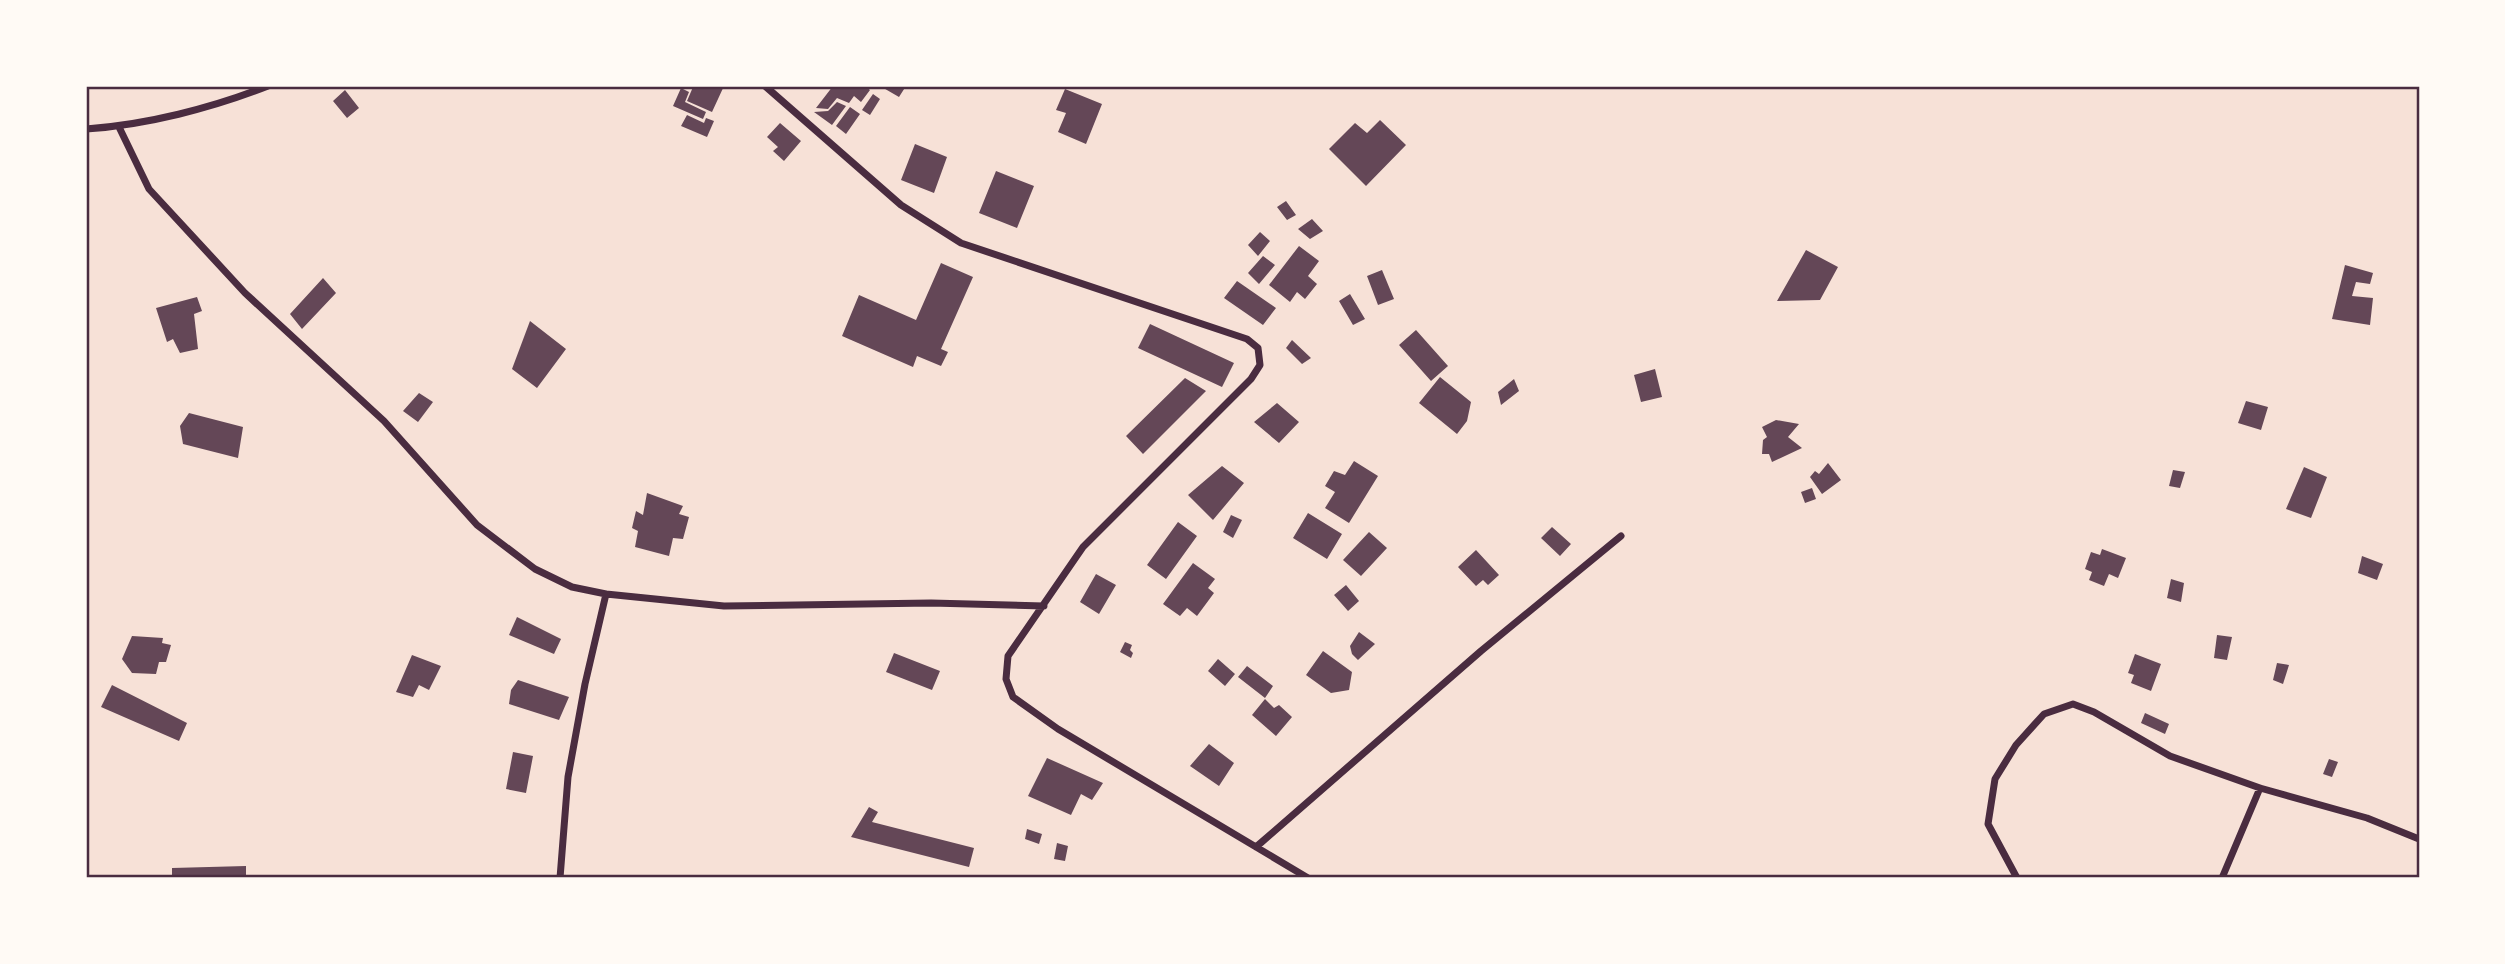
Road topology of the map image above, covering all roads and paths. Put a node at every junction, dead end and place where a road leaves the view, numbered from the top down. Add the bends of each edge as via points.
1 (268, 86) edge
2 (765, 86) edge
3 (119, 127) junction
4 (86, 129) edge
5 (1621, 536) dead end
6 (606, 594) junction
7 (1044, 606) junction
8 (2260, 788) junction
9 (2419, 839) edge
10 (1256, 847) junction
11 (560, 878) edge
12 (1308, 878) edge
13 (2017, 878) edge
14 (2222, 878) edge

1 - 3 street via 162,119
2 - 7 street via 901,205 961,243 1247,339 1258,348 1260,365 1251,379 1083,547
3 - 4 street
3 - 6 street via 149,189 245,293 384,421 477,525 535,569 572,587
5 - 10 street via 1480,651
6 - 7 street via 724,606
6 - 11 street via 568,777
7 - 10 street via 1008,656 1006,679 1013,696 1058,729
8 - 9 street via 2367,818
8 - 13 street via 2170,755 2073,704 2044,714 2016,745 1995,779 1988,824
8 - 14 street
10 - 12 street

